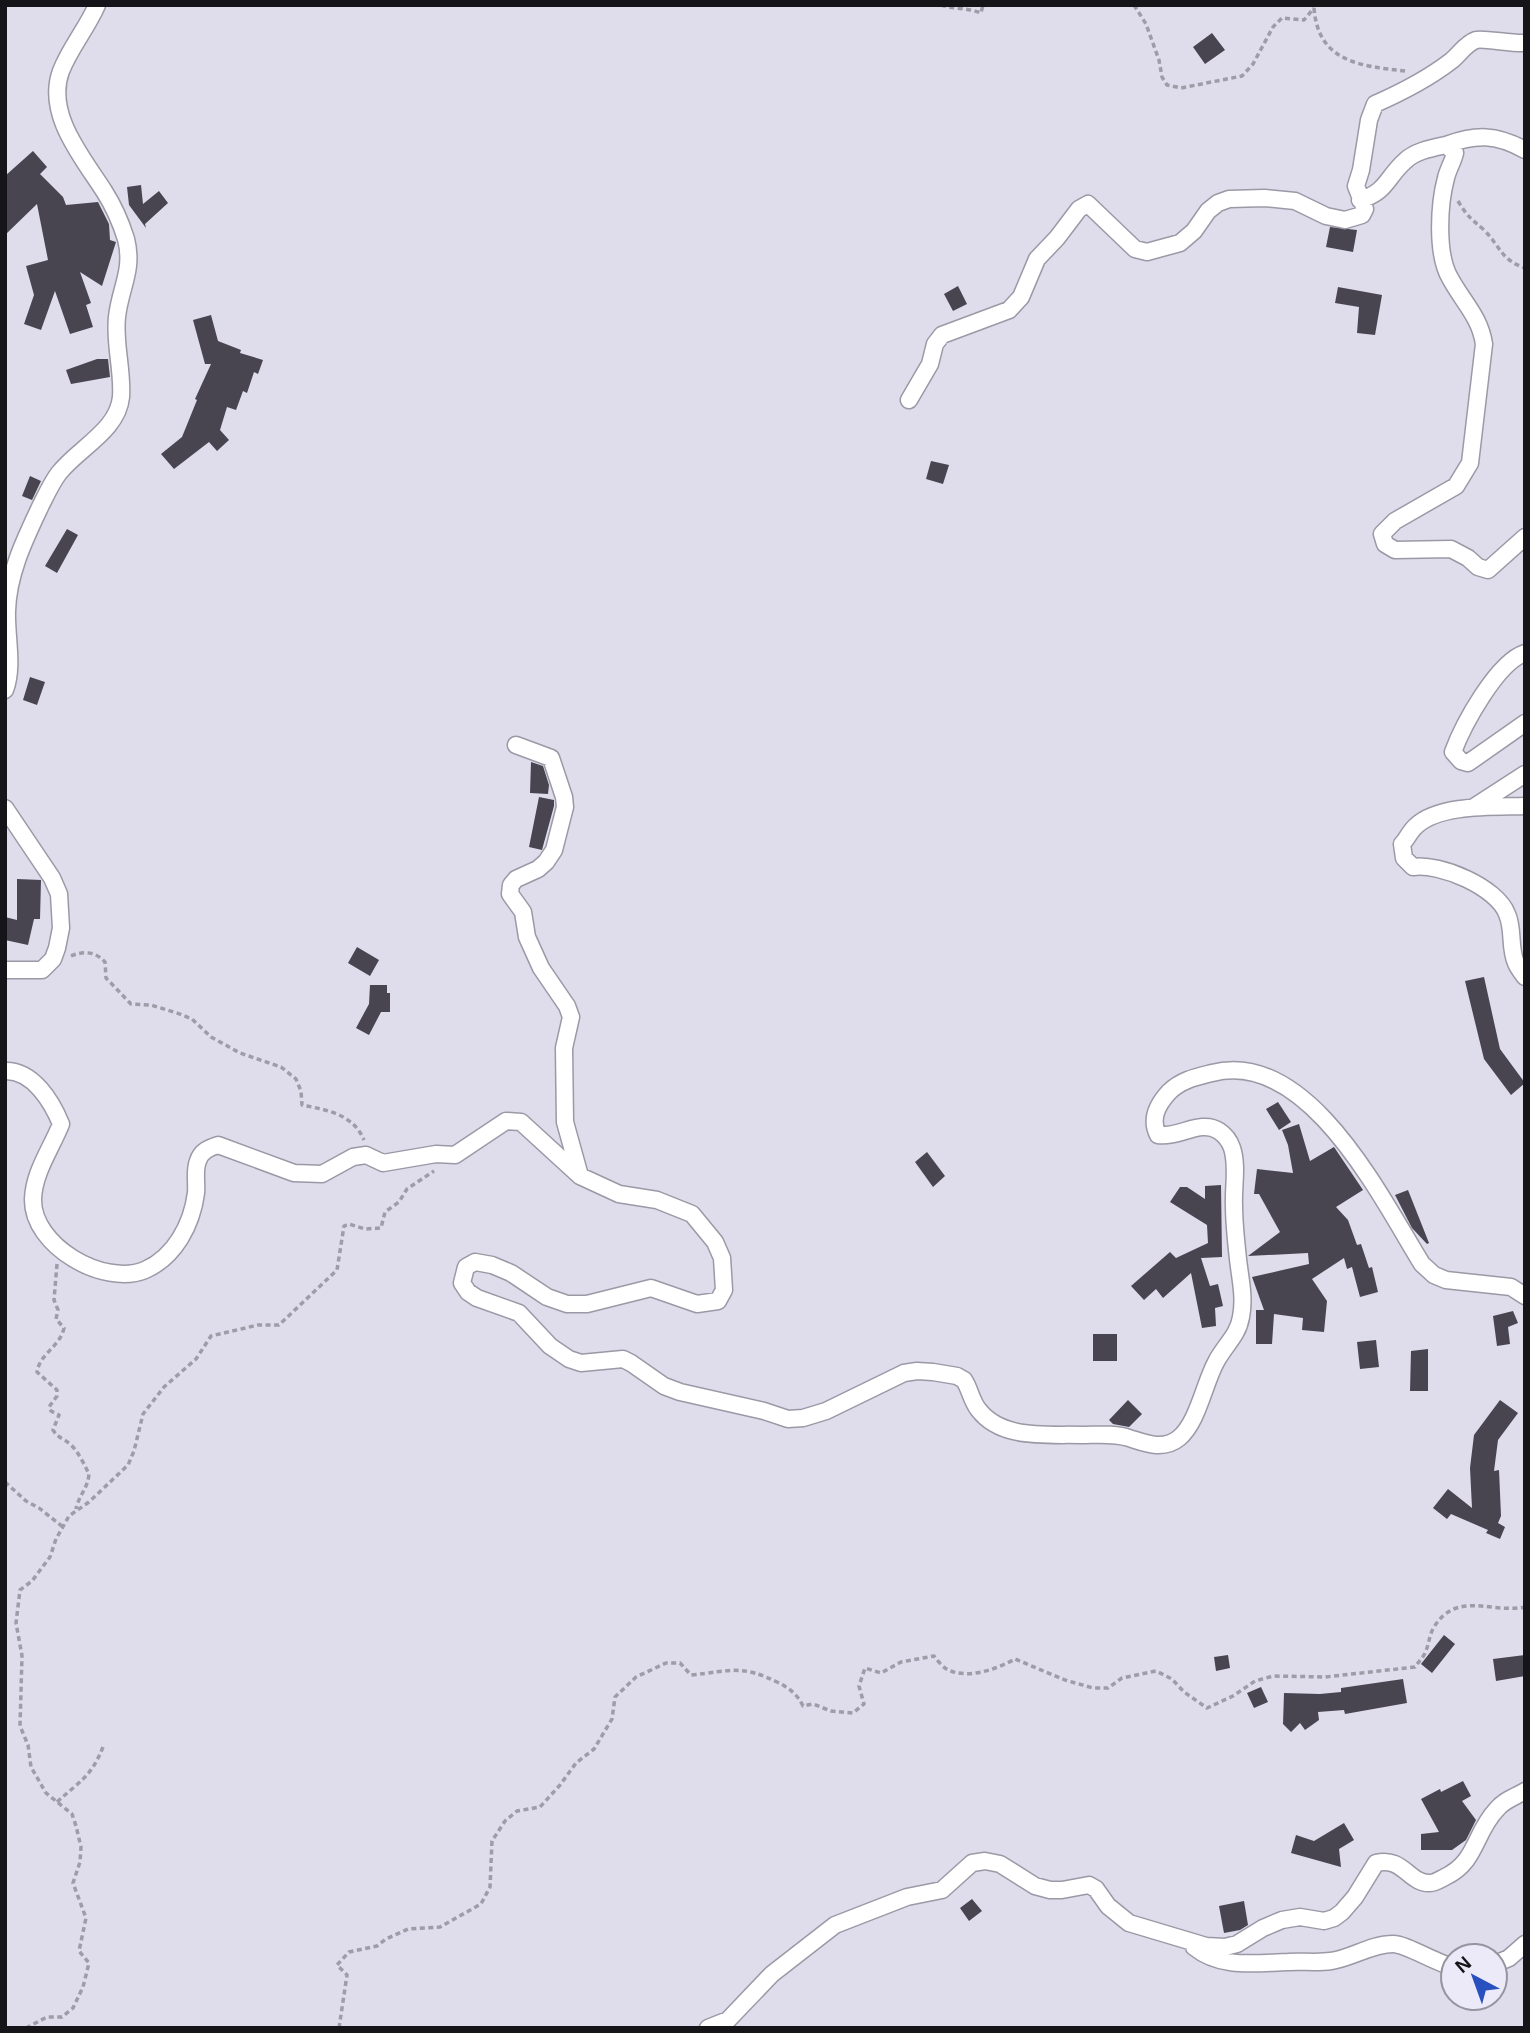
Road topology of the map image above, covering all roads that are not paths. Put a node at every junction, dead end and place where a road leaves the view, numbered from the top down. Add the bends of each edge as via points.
1 (97, 5) edge
2 (1525, 43) edge
3 (1446, 145) junction
4 (1525, 150) edge
5 (1360, 200) junction
6 (909, 400) dead end
7 (1525, 537) edge
8 (1525, 653) edge
9 (5, 690) edge
10 (1525, 723) edge
11 (516, 745) dead end
12 (1525, 774) edge
13 (1525, 806) edge
14 (5, 808) edge
15 (1472, 808) junction
16 (5, 970) edge
17 (1525, 977) edge
18 (5, 1072) edge
19 (580, 1176) junction
20 (1525, 1296) edge
21 (1525, 1791) edge
22 (1187, 1941) junction
23 (1525, 1944) edge
24 (1509, 1958) edge
25 (1439, 1963) edge
26 (708, 2028) edge

1 - 9 street via 61,72 58,94 74,147 117,215 130,256 117,319 120,409 103,432 57,475 18,555 7,607
2 - 5 street via 1479,39 1451,61 1375,104 1356,186
3 - 4 street via 1485,136 1506,139
3 - 5 street via 1406,159 1375,195
3 - 7 street via 1455,153 1443,192 1440,232 1444,263 1482,328 1484,344 1470,463 1456,486 1395,521 1382,534 1385,544 1395,550 1451,549 1488,570
5 - 6 street via 1365,209 1362,215 1345,220 1295,201 1229,200 1208,211 1180,243 1147,252 1135,249 1088,204 1037,259 1021,297 1009,310 942,335
8 - 10 street via 1498,676 1460,732 1453,752 1468,763
11 - 19 street via 551,758 564,797 554,850 538,869 511,885 510,894 523,912 527,937 541,968 571,1017 564,1048 565,1122
12 - 15 street
13 - 15 street
14 - 16 street via 52,878 59,894 61,928 53,959 43,970
15 - 17 street via 1416,825 1402,844 1404,858 1413,867 1442,869 1497,898 1507,913 1515,962
18 - 19 street via 26,1077 41,1090 61,1124 37,1173 33,1199 39,1224 63,1253 107,1273 147,1270 169,1252 186,1231 198,1160 206,1149 218,1145 294,1173 322,1174 366,1155 383,1163 454,1155 506,1121 521,1122
19 - 20 street via 619,1194 657,1200 692,1214 722,1258 724,1290 718,1301 697,1304 651,1288 587,1304 567,1304 547,1297 511,1273 475,1262 463,1274 461,1283 468,1292 519,1313 569,1359 581,1363 623,1359 680,1392 788,1419 826,1411 917,1371 964,1380 978,1409 1003,1429 1129,1437 1149,1445 1168,1444 1180,1437 1215,1363 1236,1336 1241,1317 1235,1161 1230,1142 1212,1127 1158,1135 1154,1116 1180,1082 1221,1070 1258,1072 1318,1112 1362,1164 1422,1264 1434,1275 1511,1287
21 - 22 street via 1496,1810 1465,1864 1436,1882 1418,1880 1387,1860 1372,1866 1355,1897 1334,1918 1282,1920 1225,1947
22 - 25 street via 1204,1955 1250,1965 1332,1961 1396,1944
22 - 26 street via 1129,1923 1089,1885 1049,1890 1000,1864 972,1863 942,1890 887,1903 835,1925 772,1974 728,2020
23 - 24 street

